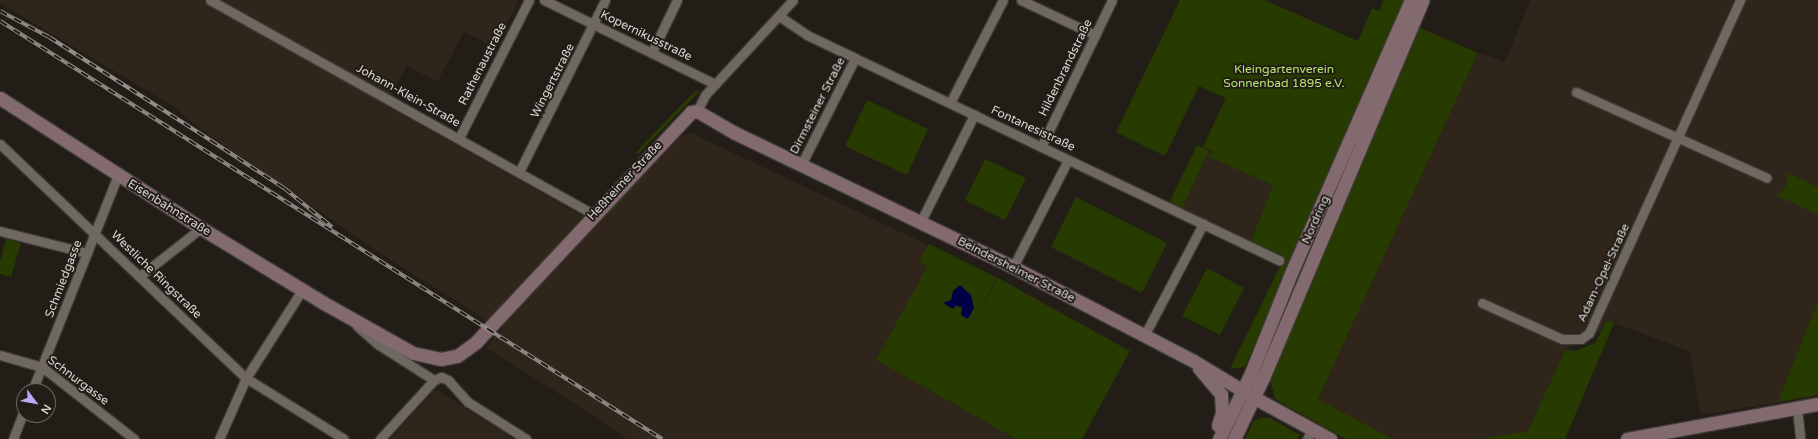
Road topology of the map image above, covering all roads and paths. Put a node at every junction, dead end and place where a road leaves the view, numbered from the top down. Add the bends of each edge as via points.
1 (210, 0) edge
2 (529, 0) edge
3 (544, 0) edge
4 (605, 0) edge
5 (677, 0) edge
6 (793, 0) edge
7 (1003, 0) edge
8 (1022, 0) edge
9 (1112, 0) edge
10 (1411, 0) edge
11 (1423, 0) edge
12 (1740, 0) edge
13 (779, 16) junction
14 (593, 24) junction
15 (1095, 35) junction
16 (652, 52) junction
17 (855, 58) junction
18 (715, 84) junction
19 (1576, 92) dead end
20 (0, 98) edge
21 (950, 103) junction
22 (697, 111) junction
23 (974, 115) junction
24 (459, 138) junction
25 (1678, 138) junction
26 (0, 144) edge
27 (1041, 147) junction
28 (1068, 160) junction
29 (802, 165) junction
30 (520, 172) junction
31 (118, 175) junction
32 (1766, 178) dead end
33 (594, 215) junction
34 (921, 222) junction
35 (1203, 224) junction
36 (201, 228) junction
37 (0, 232) edge
38 (95, 232) junction
39 (87, 252) junction
40 (1279, 260) dead end
41 (1013, 266) junction
42 (140, 276) junction
43 (302, 290) junction
44 (1482, 303) dead end
45 (342, 311) junction
46 (1144, 336) junction
47 (0, 355) edge
48 (451, 358) joint
49 (1192, 360) junction
50 (42, 367) junction
51 (246, 378) junction
52 (434, 380) junction
53 (35, 383) edge
54 (1248, 394) junction
55 (1818, 404) edge
56 (1797, 408) junction
57 (19, 423) edge
58 (1309, 434) edge
59 (13, 439) edge
60 (134, 439) edge
61 (219, 439) edge
62 (344, 439) edge
63 (380, 439) edge
64 (526, 439) edge
65 (1213, 439) edge
66 (1219, 439) edge
67 (1234, 439) edge
68 (1330, 439) edge
69 (1627, 439) edge
70 (1800, 439) edge

1 - 24 street, Johann-Klein-Straße
2 - 24 street, Rathenaustraße
3 - 14 street, Kopernikusstraße
4 - 14 street, Wingertstraße
5 - 16 street
6 - 13 street, Heßheimer Straße
7 - 21 street
8 - 15 street
9 - 15 street, Hildenbrandstraße
10 - 54 street, Nordring
11 - 54 street, Nordring
12 - 25 street, Adam-Opel-Straße
13 - 17 street, Fontanesistraße via 807,35
13 - 18 street, Heßheimer Straße
14 - 16 street, Kopernikusstraße
14 - 30 street, Wingertstraße
15 - 27 street, Hildenbrandstraße
16 - 18 street, Kopernikusstraße
17 - 21 street, Fontanesistraße
17 - 29 street, Dirmsteiner Straße
18 - 22 street, Heßheimer Straße via 700,102
19 - 25 street
20 - 31 street, Eisenbahnstraße
21 - 23 street, Fontanesistraße
22 - 29 street, Beindersheimer Straße via 722,127
22 - 33 street, Heßheimer Straße via 691,112
23 - 27 street, Fontanesistraße
23 - 34 street
24 - 30 street, Johann-Klein-Straße
25 - 32 street
25 - 44 street, Adam-Opel-Straße via 1589,333 1581,339 1562,339
26 - 38 street, Westliche Ringstraße
27 - 28 street, Fontanesistraße
28 - 35 street, Fontanesistraße
28 - 41 street
29 - 34 street, Beindersheimer Straße
30 - 33 street, Johann-Klein-Straße
31 - 36 street, Eisenbahnstraße
31 - 38 street, Schmiedgasse
33 - 48 street, Heßheimer Straße via 476,342
34 - 41 street, Beindersheimer Straße
35 - 40 street, Fontanesistraße
35 - 46 street
36 - 42 street
36 - 43 street, Eisenbahnstraße
37 - 39 street
38 - 39 street, Schmiedgasse
38 - 42 street, Westliche Ringstraße
39 - 50 street, Schmiedgasse
41 - 46 street, Beindersheimer Straße
42 - 51 street, Westliche Ringstraße
43 - 45 street, Eisenbahnstraße
43 - 51 street
45 - 48 street, Eisenbahnstraße via 414,353 434,359
45 - 52 street, Eisenbahnstraße via 380,345
46 - 49 street, Beindersheimer Straße
47 - 50 street, Schnurgasse
49 - 54 street, Beindersheimer Straße
49 - 65 street via 1216,387 1223,403
50 - 53 street, Schmiedgasse
50 - 60 street, Schnurgasse
51 - 61 street
51 - 62 street, Westliche Ringstraße
52 - 63 street
52 - 64 street, Eisenbahnstraße via 441,377 448,380 468,402
54 - 58 street, Beindersheimer Straße
54 - 66 street, Nordring
54 - 67 street, Nordring
55 - 56 street
56 - 69 street
56 - 70 street
57 - 59 street
58 - 68 street, Beindersheimer Straße

